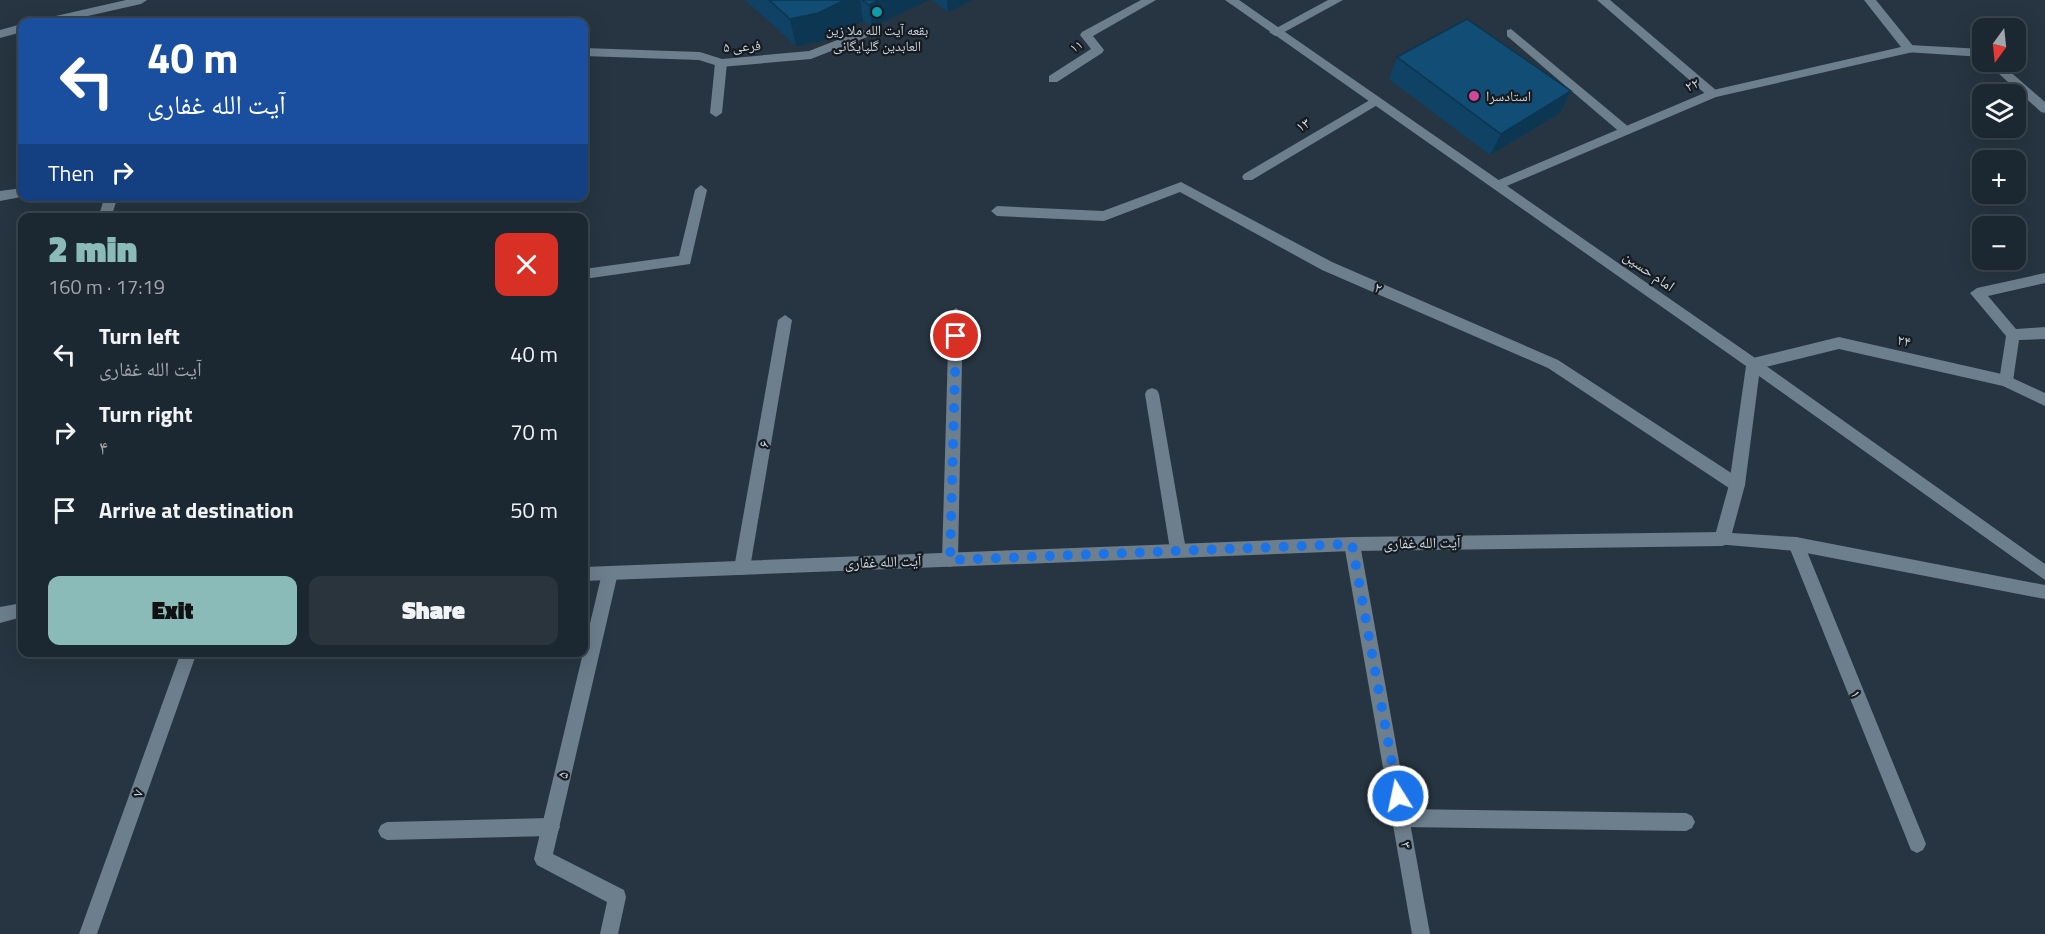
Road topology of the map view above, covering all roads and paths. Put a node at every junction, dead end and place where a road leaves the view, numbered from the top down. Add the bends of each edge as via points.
1 (141, 0) edge
2 (1150, 0) edge
3 (1231, 0) edge
4 (1337, 0) edge
5 (1603, 0) edge
6 (1870, 0) edge
7 (64, 18) edge
8 (18, 29) edge
9 (1275, 32) junction
10 (1511, 33) dead end
11 (0, 34) edge
12 (863, 34) dead end
13 (1909, 49) junction
14 (588, 52) edge
15 (1972, 52) edge
16 (721, 63) junction
17 (2003, 72) edge
18 (1053, 79) dead end
19 (1713, 94) junction
20 (1375, 101) junction
21 (2045, 109) edge
22 (716, 112) dead end
23 (1626, 131) junction
24 (1248, 177) dead end
25 (1498, 185) junction
26 (701, 190) dead end
27 (18, 194) edge
28 (0, 196) edge
29 (997, 211) dead end
30 (588, 273) edge
31 (2045, 278) edge
32 (956, 313) dead end
33 (785, 320) dead end
34 (2045, 333) edge
35 (2013, 334) junction
36 (1753, 364) junction
37 (2006, 381) junction
38 (1152, 394) dead end
39 (2045, 400) edge
40 (1737, 485) junction
41 (1722, 538) junction
42 (1352, 544) junction
43 (1796, 544) junction
44 (1178, 550) junction
45 (950, 560) junction
46 (742, 567) junction
47 (610, 573) junction
48 (2045, 573) edge
49 (588, 574) edge
50 (2045, 592) edge
51 (18, 611) edge
52 (0, 615) edge
53 (187, 657) edge
54 (1402, 818) junction
55 (1686, 822) dead end
56 (551, 826) junction
57 (387, 831) dead end
58 (1917, 844) dead end
59 (88, 934) edge
60 (609, 934) edge
61 (1421, 934) edge

1 - 7 street
2 - 18 street, ۱۱ via 1086,35 1098,50
3 - 9 street, امام حسین
4 - 9 street
5 - 19 street
6 - 13 street
8 - 11 street
9 - 20 street, امام حسین
10 - 23 street
12 - 16 street, فرعی ۵ via 811,55
13 - 15 street, ۲۲
13 - 19 street, ۲۲
14 - 16 street, فرعی ۵ via 700,56
16 - 22 street
17 - 21 street
19 - 23 street, ۲۲
20 - 24 street, ۱۳
20 - 25 street, امام حسین
23 - 25 street, ۲۲
25 - 36 street, امام حسین
26 - 30 street via 686,260
27 - 28 street
29 - 40 street, ۲ via 1104,216 1181,187 1328,266 1553,364
31 - 35 street via 1977,293
32 - 45 street
33 - 46 street, ۶
34 - 35 street
35 - 37 street
36 - 37 street, ۲۴ via 1839,343
36 - 40 street
36 - 48 street, امام حسین
37 - 39 street, ۲۴
38 - 44 street
40 - 41 street
41 - 42 street, آیت الله غفاری
41 - 43 street, آیت الله غفاری
42 - 44 street, آیت الله غفاری
42 - 54 street, ۳
43 - 50 street, آیت الله غفاری
43 - 58 street, ۱
44 - 45 street, آیت الله غفاری
45 - 46 street, آیت الله غفاری
46 - 47 street, آیت الله غفاری
47 - 49 street, آیت الله غفاری
47 - 56 street, ۵
51 - 52 street
53 - 59 street, ۷
54 - 55 street
54 - 61 street, ۳
56 - 57 street
56 - 60 street, ۵ via 543,859 617,897

